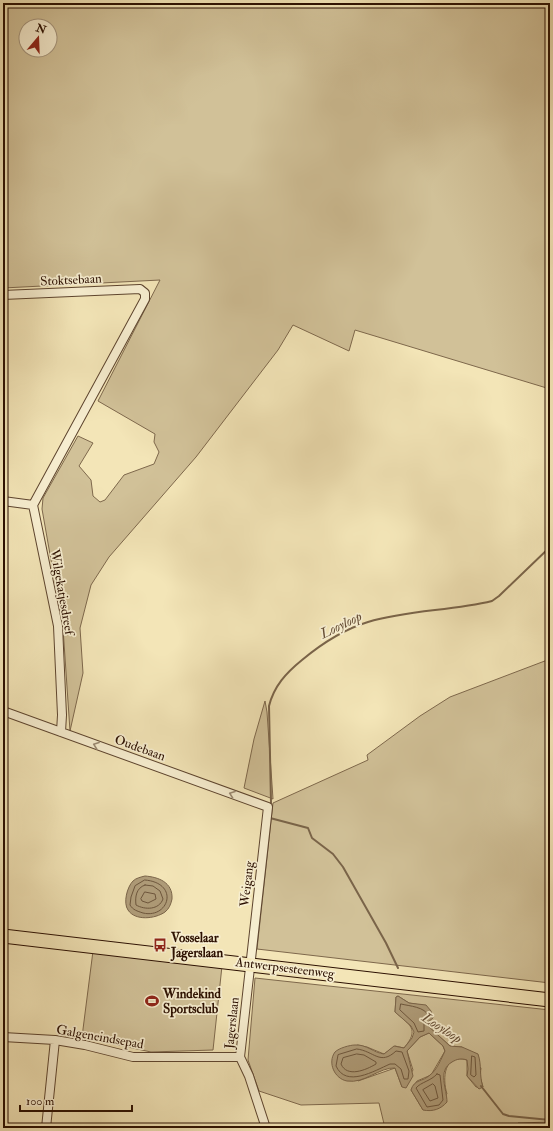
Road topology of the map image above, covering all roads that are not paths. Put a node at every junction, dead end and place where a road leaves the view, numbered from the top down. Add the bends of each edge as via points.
1 (3, 296) edge
2 (3, 501) edge
3 (33, 505) junction
4 (3, 712) edge
5 (61, 732) junction
6 (268, 808) joint
7 (3, 936) edge
8 (251, 964) junction
9 (550, 1000) edge
10 (3, 1037) edge
11 (55, 1040) junction
12 (240, 1057) junction
13 (46, 1128) edge
14 (266, 1128) edge

1 - 3 street, Stoktsebaan via 140,289 145,293 145,299
2 - 3 street
3 - 5 street, Wilgekatjesdreef via 58,626
4 - 5 street, Oudebaan
6 -> 5 street, Oudebaan
6 - 8 street, Weigang
7 - 8 main road, Antwerpsesteenweg
8 - 9 main road, Antwerpsesteenweg
8 - 12 street, Jagerslaan
10 - 11 street, Galgeneindsepad
11 - 12 street, Galgeneindsepad via 133,1057
11 - 13 street
12 - 14 street, Jagerslaan

